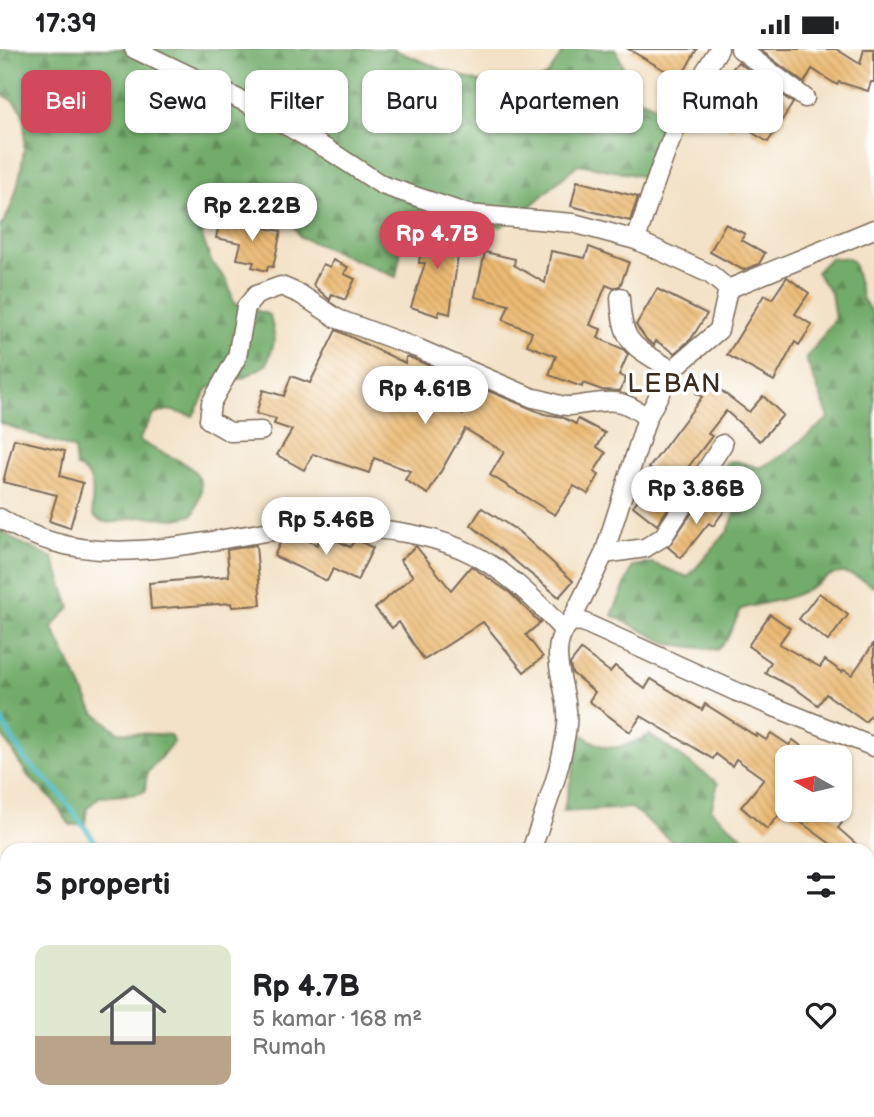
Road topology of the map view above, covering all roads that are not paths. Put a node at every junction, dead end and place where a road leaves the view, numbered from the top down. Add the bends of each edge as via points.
1 (134, 49) edge
2 (719, 49) edge
3 (740, 49) edge
4 (805, 98) dead end
5 (874, 229) edge
6 (636, 240) junction
7 (728, 289) junction
8 (620, 297) dead end
9 (672, 370) junction
10 (647, 418) junction
11 (261, 431) dead end
12 (723, 444) dead end
13 (0, 518) edge
14 (604, 555) junction
15 (567, 625) junction
16 (874, 747) edge
17 (534, 843) edge

1 - 6 street via 249,104 382,185 468,213 573,223
2 - 6 street via 664,150
3 - 4 street
5 - 7 street
6 - 7 street via 710,274
7 - 9 street via 719,330
8 - 9 street via 626,340
9 - 10 street
10 - 11 street via 632,405 597,400 567,407 533,398 338,319 281,286 256,295 246,307 237,357 211,404 209,420 216,427 230,432
10 - 14 street
12 - 14 street via 663,537 645,548
13 - 15 street via 55,544 107,553 199,545 286,530 395,530 447,541 476,555
14 - 15 street
15 - 16 street via 583,622 737,692
15 - 17 street via 557,652 567,725

